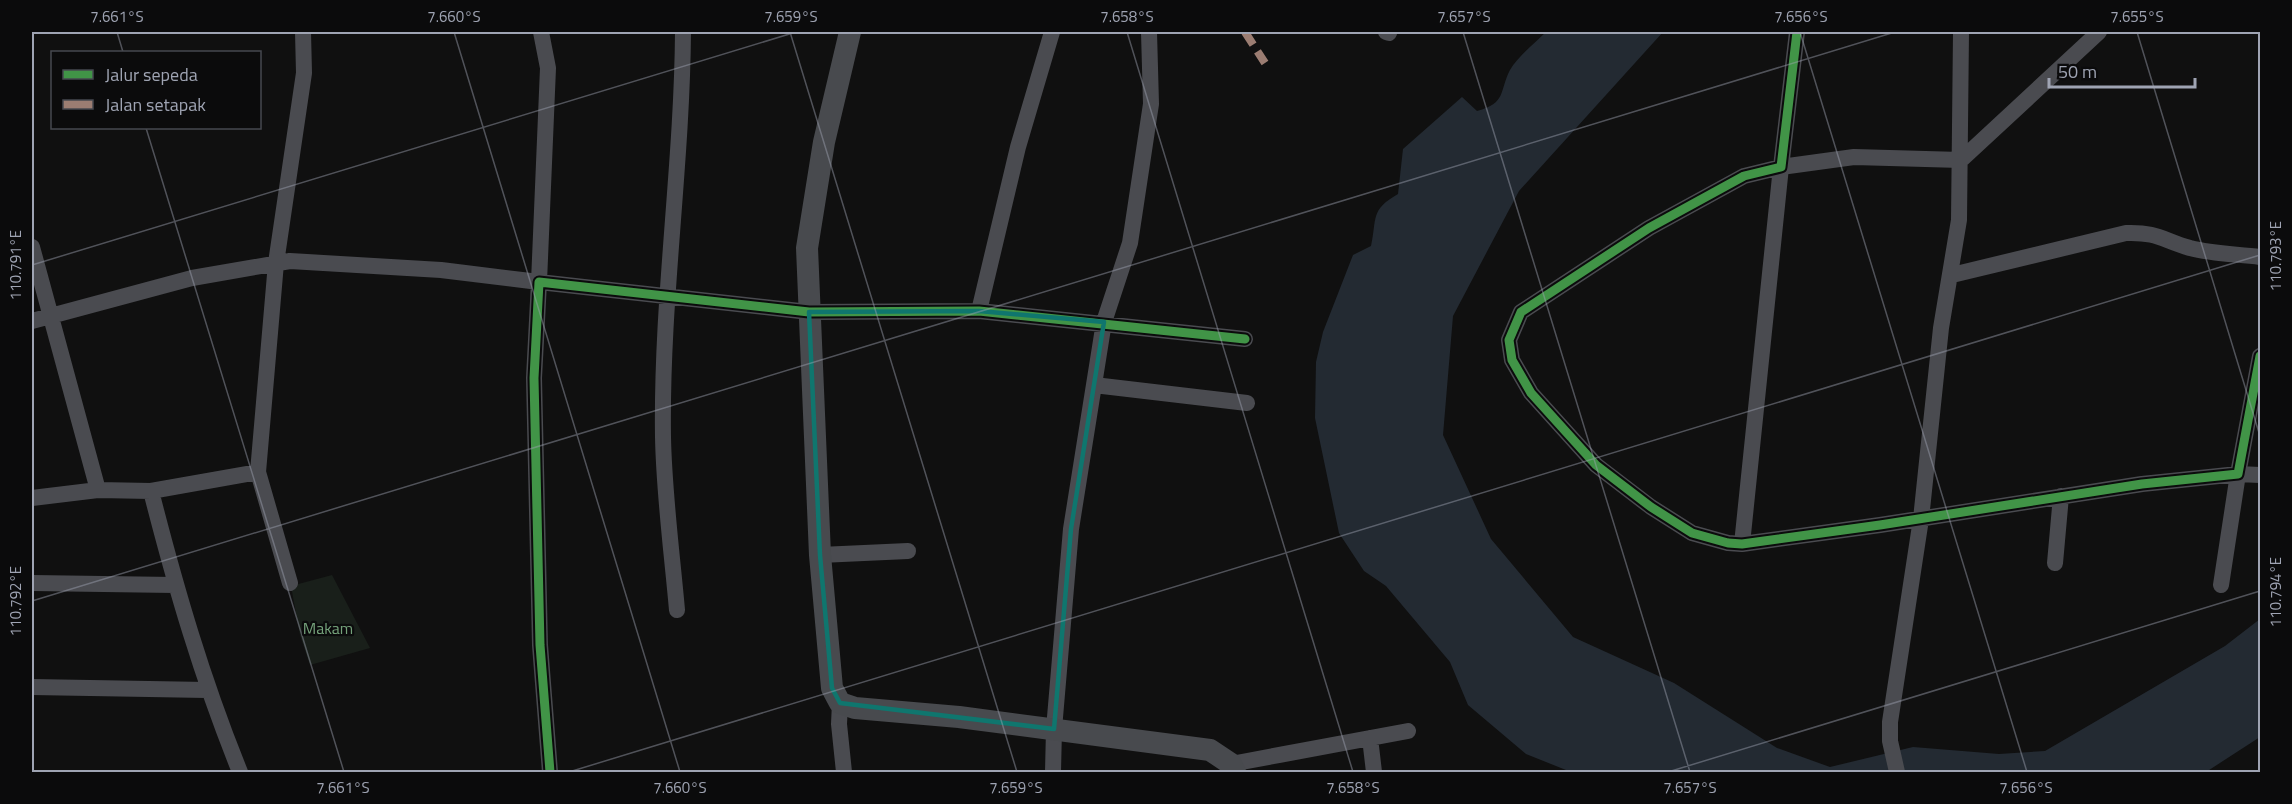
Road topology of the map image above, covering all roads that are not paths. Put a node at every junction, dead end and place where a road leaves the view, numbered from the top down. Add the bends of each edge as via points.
1 (303, 32) edge
2 (541, 32) edge
3 (683, 32) edge
4 (850, 32) edge
5 (1052, 32) edge
6 (1149, 32) edge
7 (1797, 32) edge
8 (1961, 32) edge
9 (2099, 32) edge
10 (1961, 160) junction
11 (1781, 167) junction
12 (32, 247) edge
13 (2260, 257) edge
14 (276, 263) junction
15 (1952, 275) junction
16 (539, 282) junction
17 (668, 297) junction
18 (979, 311) junction
19 (808, 312) junction
20 (50, 317) junction
21 (32, 321) edge
22 (1104, 322) junction
23 (1245, 339) dead end
24 (2260, 356) edge
25 (1094, 386) junction
26 (1247, 403) dead end
27 (258, 472) junction
28 (2238, 474) junction
29 (2260, 476) edge
30 (98, 490) junction
31 (151, 491) junction
32 (2061, 496) junction
33 (32, 498) edge
34 (1921, 519) junction
35 (1742, 544) junction
36 (908, 551) dead end
37 (820, 555) junction
38 (2055, 563) dead end
39 (32, 583) edge
40 (290, 583) dead end
41 (175, 585) junction
42 (2221, 585) dead end
43 (676, 610) dead end
44 (32, 687) edge
45 (207, 690) junction
46 (840, 703) junction
47 (1054, 729) junction
48 (1408, 731) dead end
49 (1370, 738) junction
50 (1233, 768) edge
51 (240, 772) edge
52 (550, 772) edge
53 (844, 772) edge
54 (1053, 772) edge
55 (1374, 772) edge
56 (1897, 772) edge

1 - 14 street via 304,73
2 - 16 street via 548,68
3 - 17 street via 682,111
4 - 19 street via 824,142 807,248
5 - 18 street via 1018,147
6 - 22 street via 1151,104 1132,231
7 - 11 street
8 - 10 street
9 - 10 street
10 - 11 street via 1854,157
10 - 15 street
11 - 35 street
11 - 35 street via 1744,176 1648,228 1521,312 1509,340 1512,360 1531,393 1596,465 1692,533
12 - 20 street
13 - 15 street via 2188,247 2149,232 2126,233
14 - 16 street via 441,270
14 - 20 street via 192,278
14 - 27 street
15 - 34 street via 1941,328
16 - 17 street
16 - 52 street via 534,378 540,645
17 - 19 street
17 - 43 street via 663,437
18 - 19 street
18 - 22 street
19 - 37 street
20 - 21 street
20 - 30 street
22 - 23 street
22 - 25 street
24 - 28 street
25 - 26 street
25 - 47 street via 1071,529
27 - 31 street
27 - 40 street
28 - 29 street
28 - 32 street
28 - 42 street
30 - 31 street
30 - 33 street
31 - 41 street
32 - 34 street
32 - 38 street
34 - 35 street
34 - 56 street via 1890,722
36 - 37 street
37 - 46 street via 832,688
39 - 41 street
41 - 45 street
44 - 45 street
45 - 51 street
46 - 47 street via 855,708
46 - 53 street
47 - 50 street via 1210,750
47 - 54 street
48 - 49 street
49 - 50 street
49 - 55 street

